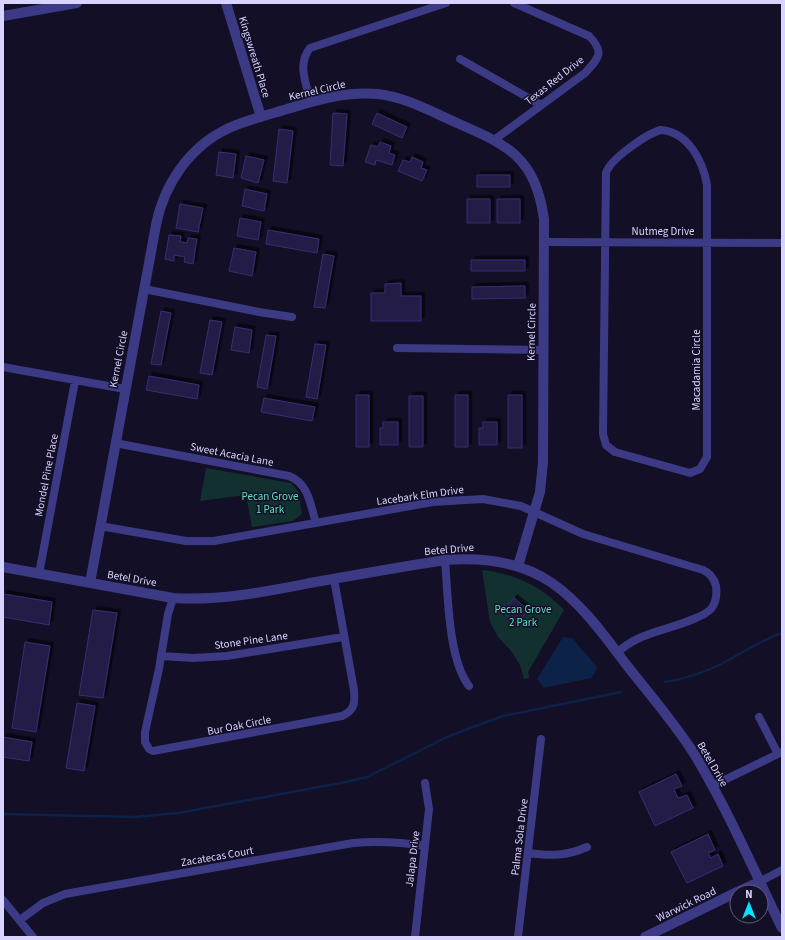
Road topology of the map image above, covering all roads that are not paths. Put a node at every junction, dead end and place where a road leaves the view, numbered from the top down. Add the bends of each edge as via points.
1 (77, 3) edge
2 (226, 3) edge
3 (446, 3) edge
4 (514, 3) edge
5 (3, 16) edge
6 (460, 59) dead end
7 (311, 102) junction
8 (541, 105) junction
9 (261, 117) junction
10 (494, 140) junction
11 (545, 242) junction
12 (606, 242) junction
13 (707, 242) junction
14 (782, 243) edge
15 (144, 289) junction
16 (292, 317) dead end
17 (397, 348) dead end
18 (543, 350) junction
19 (3, 367) edge
20 (76, 381) junction
21 (125, 389) junction
22 (115, 443) junction
23 (536, 512) junction
24 (316, 523) junction
25 (100, 526) junction
26 (445, 560) junction
27 (518, 566) junction
28 (3, 567) edge
29 (39, 574) junction
30 (334, 579) junction
31 (90, 583) junction
32 (173, 598) junction
33 (343, 637) junction
34 (617, 653) junction
35 (161, 656) junction
36 (469, 686) dead end
37 (758, 717) dead end
38 (542, 739) dead end
39 (780, 753) edge
40 (425, 783) dead end
41 (712, 786) junction
42 (425, 846) junction
43 (587, 847) dead end
44 (528, 853) junction
45 (782, 870) edge
46 (759, 882) junction
47 (755, 884) edge
48 (729, 896) edge
49 (3, 900) edge
50 (20, 920) junction
51 (782, 928) edge
52 (33, 937) edge
53 (415, 937) edge
54 (518, 937) edge
55 (645, 937) edge

1 - 5 street
2 - 9 street, Kingswreath Place
3 - 7 street via 310,48 302,64
4 - 8 street, Texas Red Drive via 589,36 597,44 599,51 597,60 585,73
6 - 8 street
7 - 9 street, Kernel Circle
7 - 10 street, Kernel Circle via 344,94 380,94 412,103
8 - 10 street, Texas Red Drive
9 - 15 street, Kernel Circle via 231,127 210,139 180,168 164,195 159,210
10 - 11 street, Kernel Circle via 514,154 531,174 542,202
11 - 12 street, Nutmeg Drive
11 - 18 street, Kernel Circle
12 - 13 street, Nutmeg Drive
12 - 13 street, Macadamia Circle via 607,168 653,132 661,130 673,132 681,137 702,164 707,185
12 - 13 street, Macadamia Circle via 604,440 615,452 690,473 700,469 707,457
13 - 14 street, Nutmeg Drive
15 - 16 street
15 - 21 street, Kernel Circle
17 - 18 street
18 - 23 street, Kernel Circle via 543,462
19 - 20 street
20 - 21 street
20 - 29 street, Mondel Pine Place
21 - 22 street, Kernel Circle
22 - 24 street, Sweet Acacia Lane via 289,476 303,485
22 - 25 street, Kernel Circle
23 - 24 street, Lacebark Elm Drive via 512,503 460,499
23 - 27 street, Kernel Circle
23 - 34 street, Lacebark Elm Drive via 583,534 703,570 715,581 717,598 706,613 634,640
24 - 25 street, Lacebark Elm Drive via 214,541 186,541
25 - 31 street, Kernel Circle
26 - 27 street, Betel Drive via 479,559
26 - 30 street, Betel Drive
26 - 36 street via 454,652 462,677
27 - 34 street, Betel Drive via 552,583 569,597
28 - 29 street, Betel Drive
29 - 31 street, Betel Drive
30 - 32 street, Betel Drive via 223,598
30 - 33 street, Bur Oak Circle
31 - 32 street, Betel Drive
32 - 35 street, Bur Oak Circle
33 - 35 street, Stone Pine Lane via 227,656
33 - 35 street, Bur Oak Circle via 354,690 355,704 351,712 342,716 153,751 145,742 145,732
34 - 41 street, Betel Drive via 687,742
37 - 39 street
38 - 44 street, Palma Sola Drive
39 - 41 street
40 - 42 street, Jalapa Drive via 430,809
41 - 46 street, Betel Drive
42 - 50 street, Zacatecas Court via 406,842 353,843 65,894 43,903
42 - 53 street, Jalapa Drive
43 - 44 street via 559,856
44 - 54 street, Palma Sola Drive
45 - 46 street, Warwick Road
46 - 47 street, Warwick Road
46 - 51 street, Betel Drive
48 - 55 street, Warwick Road
49 - 50 street
50 - 52 street

